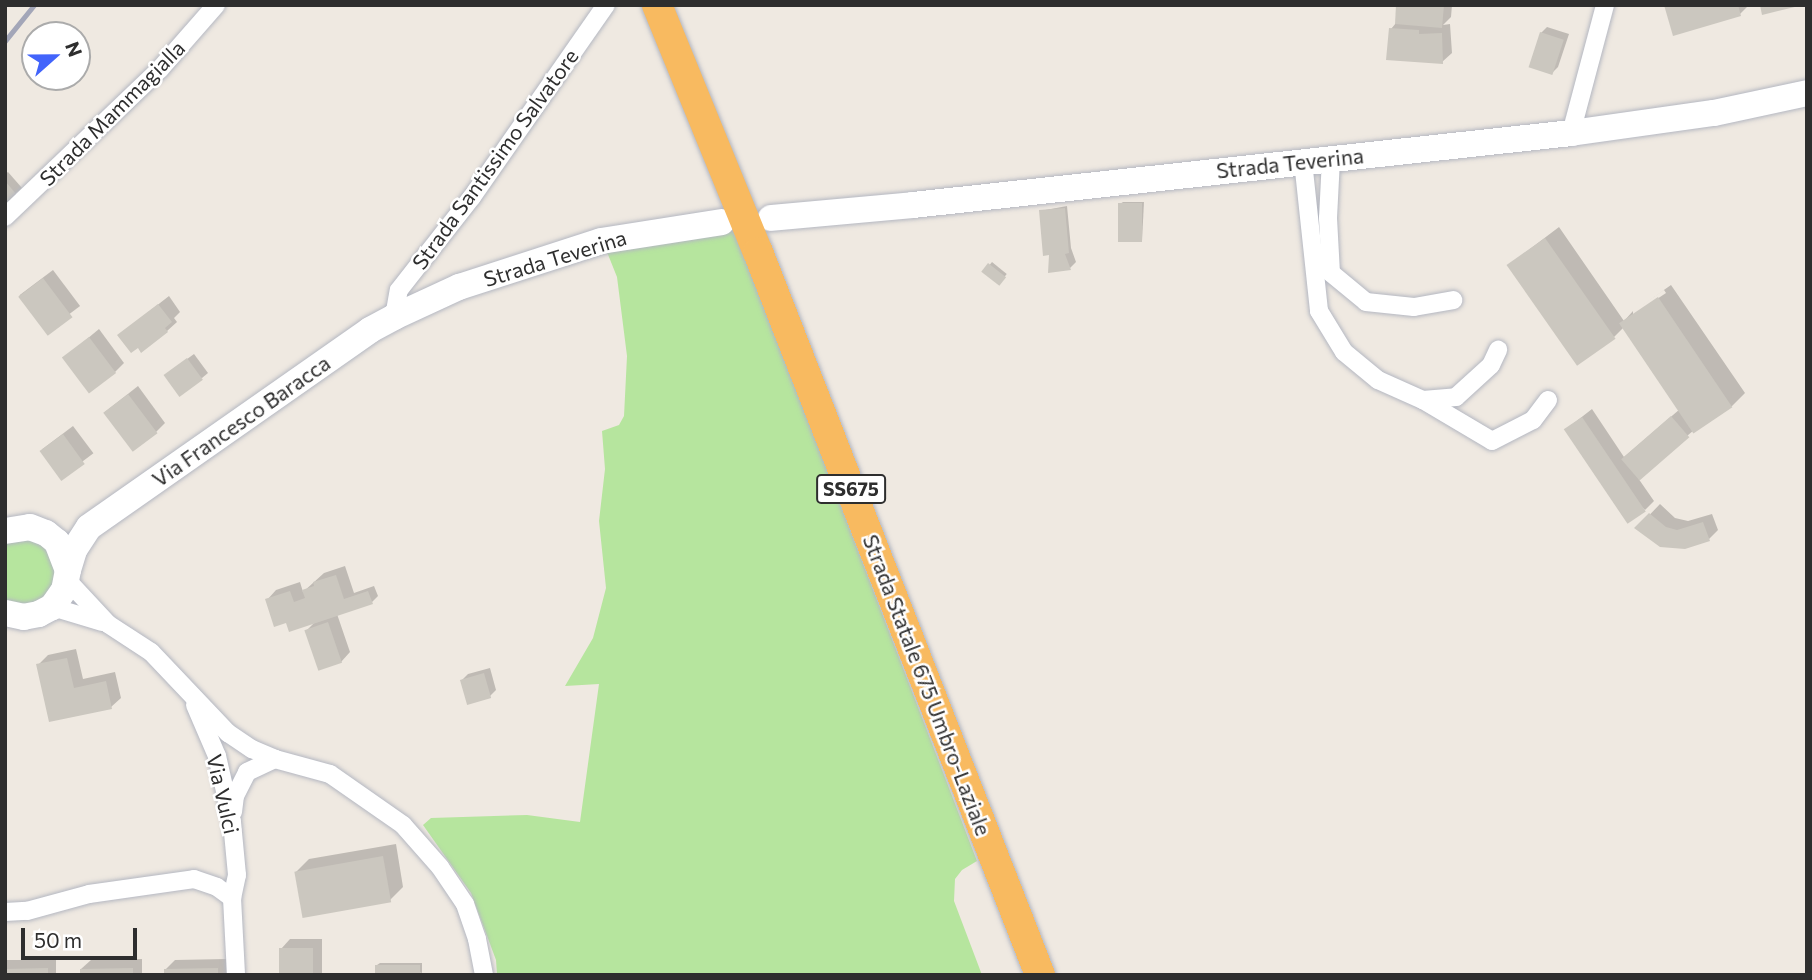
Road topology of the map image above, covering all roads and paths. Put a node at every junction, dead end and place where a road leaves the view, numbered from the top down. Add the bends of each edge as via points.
1 (216, 5) edge
2 (606, 5) edge
3 (657, 5) edge
4 (679, 5) edge
5 (1605, 5) edge
6 (1807, 93) edge
7 (1571, 133) junction
8 (1331, 159) junction
9 (1303, 161) junction
10 (5, 217) edge
11 (771, 218) dead end
12 (722, 222) dead end
13 (1452, 300) dead end
14 (394, 317) junction
15 (1498, 350) dead end
16 (1423, 400) junction
17 (1548, 400) dead end
18 (89, 527) junction
19 (5, 531) edge
20 (46, 533) junction
21 (68, 575) junction
22 (52, 607) junction
23 (5, 613) edge
24 (108, 624) junction
25 (189, 693) junction
26 (275, 759) junction
27 (232, 822) junction
28 (232, 898) junction
29 (5, 912) edge
30 (236, 975) edge
31 (484, 975) edge
32 (1040, 975) edge
33 (1060, 975) edge

1 - 10 street, Strada Mammagialla via 160,69
2 - 14 street, Strada Santissimo Salvatore via 472,197 399,290
3 - 32 highway, Strada Statale 675 Umbro-Laziale / SS675
4 - 33 highway, Strada Statale 675 Umbro-Laziale / SS675
5 - 7 street
6 - 7 main road, Strada Teverina via 1714,113
7 - 8 main road, Strada Teverina
8 - 9 main road, Strada Teverina
8 - 13 street via 1331,274 1366,302 1414,307
9 - 11 main road, Strada Teverina
9 - 16 street via 1319,311 1344,352 1378,380
12 - 14 main road, Strada Teverina via 601,241 459,287
14 - 18 main road, Via Francesco Baracca
15 - 16 street via 1491,365 1456,397
16 - 17 street via 1492,441 1532,420
18 - 20 main road, Via Francesco Baracca
18 - 21 main road, Via Francesco Baracca via 74,550
19 - 20 main road, Via Francesco Baracca via 30,527
20 - 21 main road via 65,555
21 - 22 main road, Via Francesco Baracca
21 - 24 street
22 - 23 main road via 24,617
22 - 24 street
24 - 25 street via 151,652
25 - 26 street via 228,733
25 - 27 street, Via Vulci via 217,756
26 - 27 street via 247,772 235,796
26 - 31 street via 330,774 403,825 465,904
27 - 28 street, Via Vulci via 237,875
28 - 29 street via 194,879
28 - 30 street, Via Vulci

